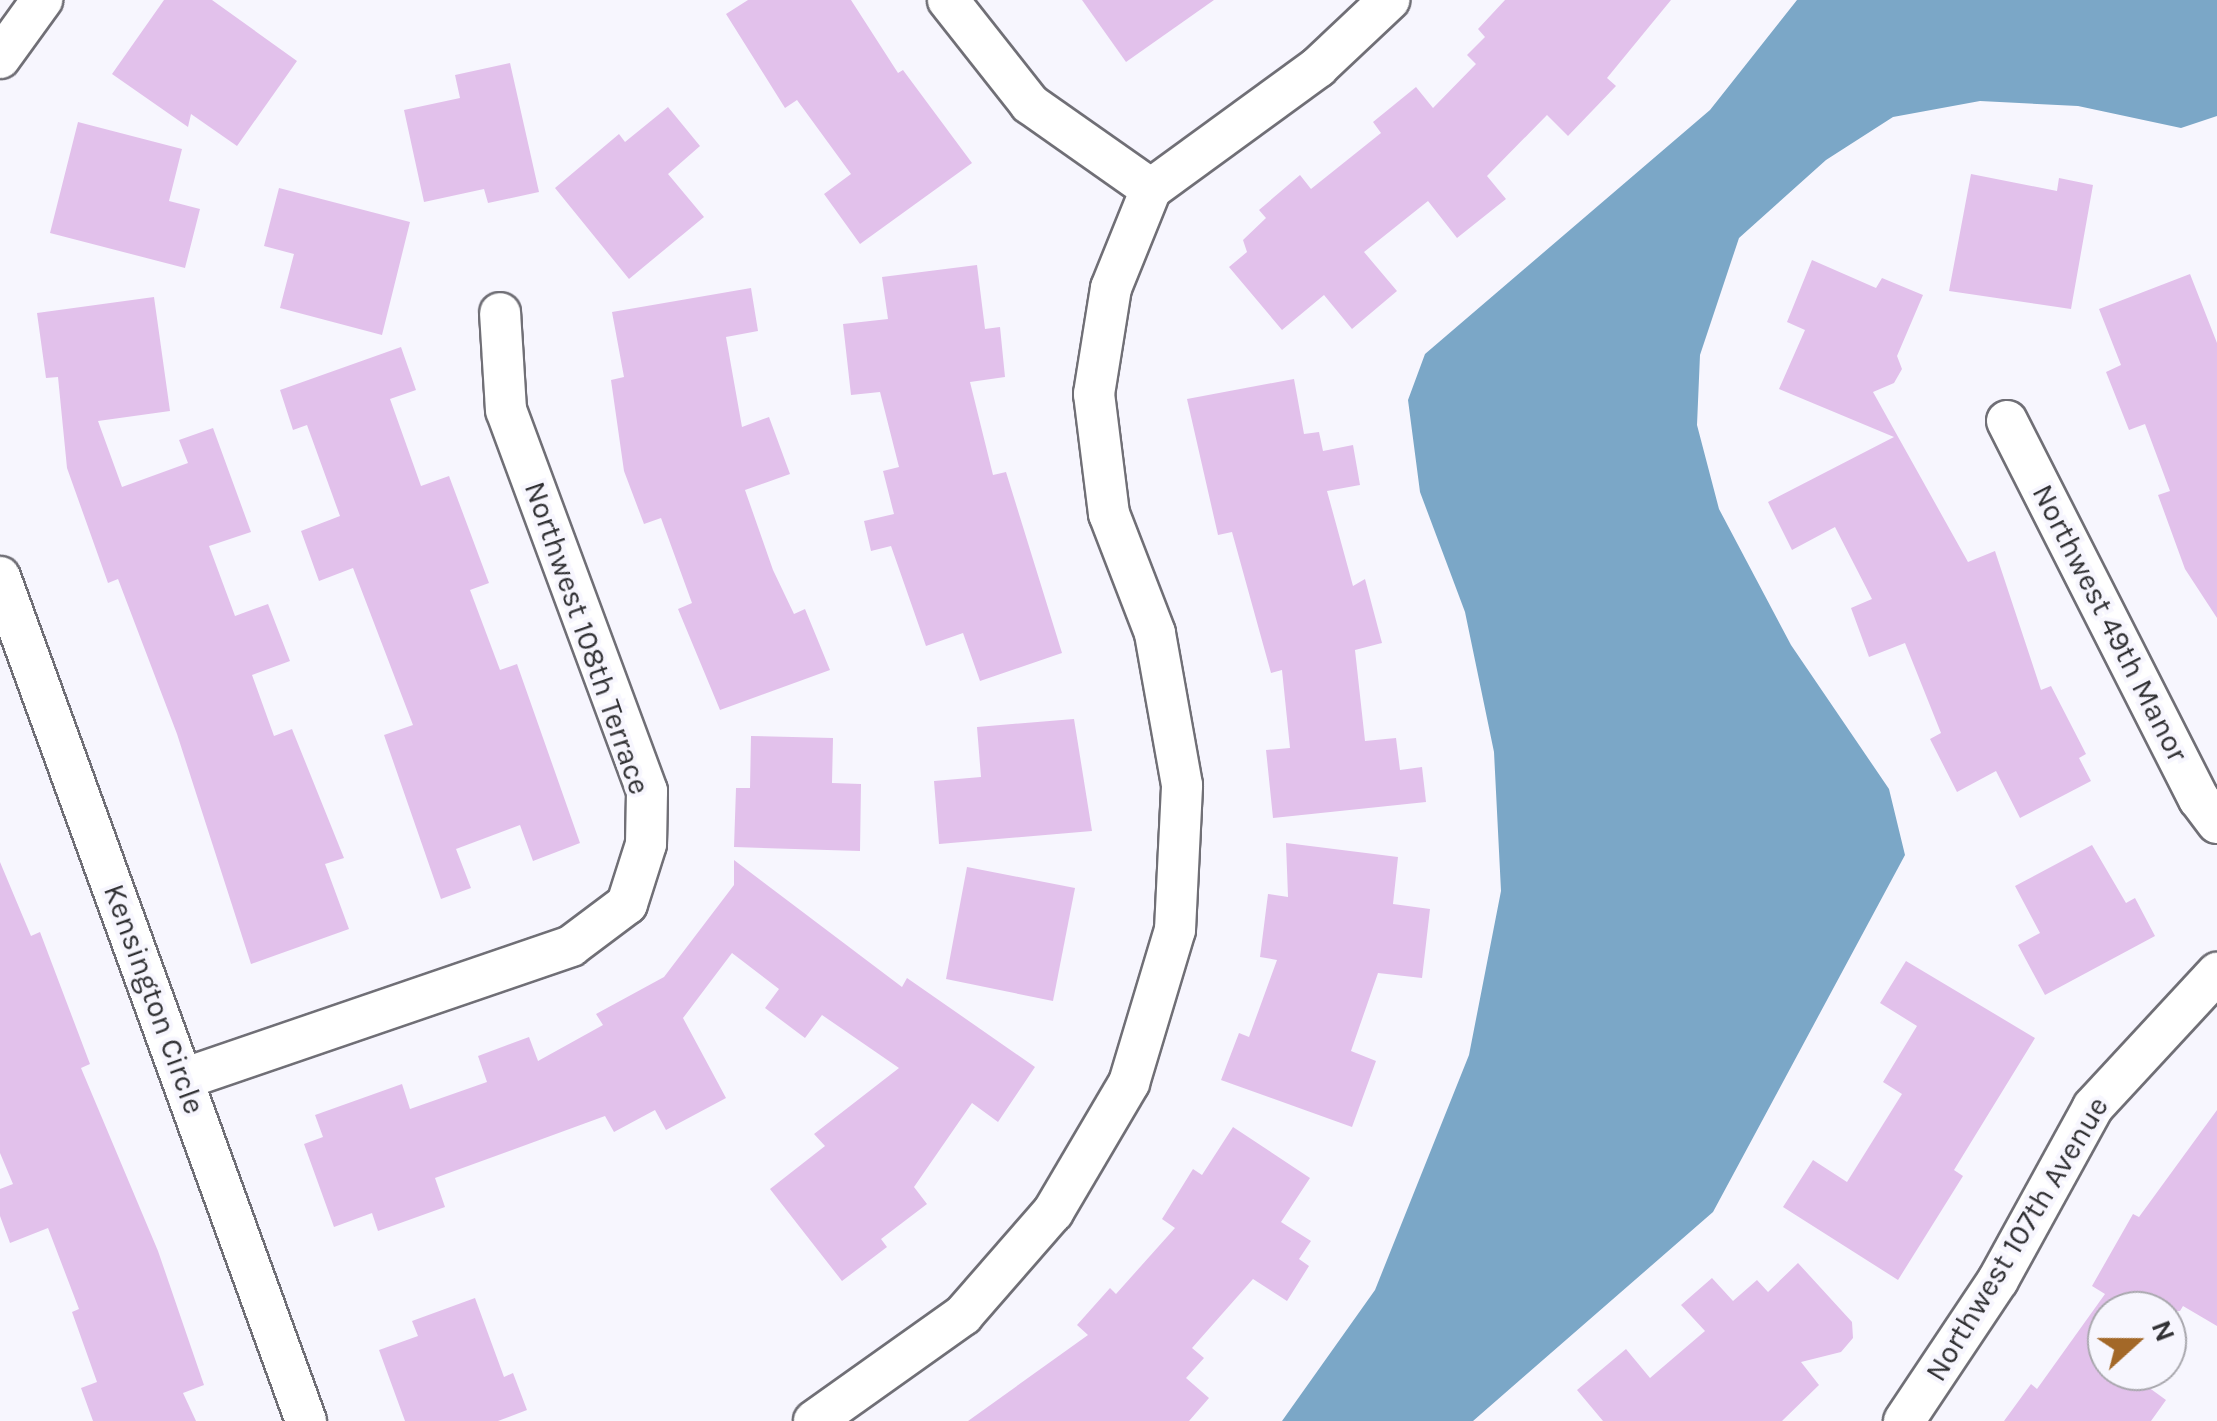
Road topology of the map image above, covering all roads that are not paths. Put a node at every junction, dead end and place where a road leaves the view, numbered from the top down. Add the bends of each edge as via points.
1 (42, 0) edge
2 (948, 0) edge
3 (1389, 0) edge
4 (0, 58) edge
5 (1151, 189) junction
6 (500, 313) dead end
7 (2007, 421) dead end
8 (0, 578) edge
9 (2217, 822) edge
10 (2217, 973) edge
11 (184, 1079) junction
12 (306, 1421) edge
13 (814, 1421) edge
14 (1904, 1421) edge

1 - 4 street
2 - 5 street via 1030,104
3 - 5 street via 1318,67
5 - 13 street via 1111,288 1094,394 1109,514 1155,633 1182,785 1174,930 1129,1083 1053,1212 963,1315
6 - 11 street, Northwest 108th Terrace via 506,410 647,791 646,844 627,904 571,946
7 - 9 street, Northwest 49th Manor
8 - 11 street, Kensington Circle
10 - 14 street, Northwest 107th Avenue via 2093,1107 1998,1280
11 - 12 street, Kensington Circle

